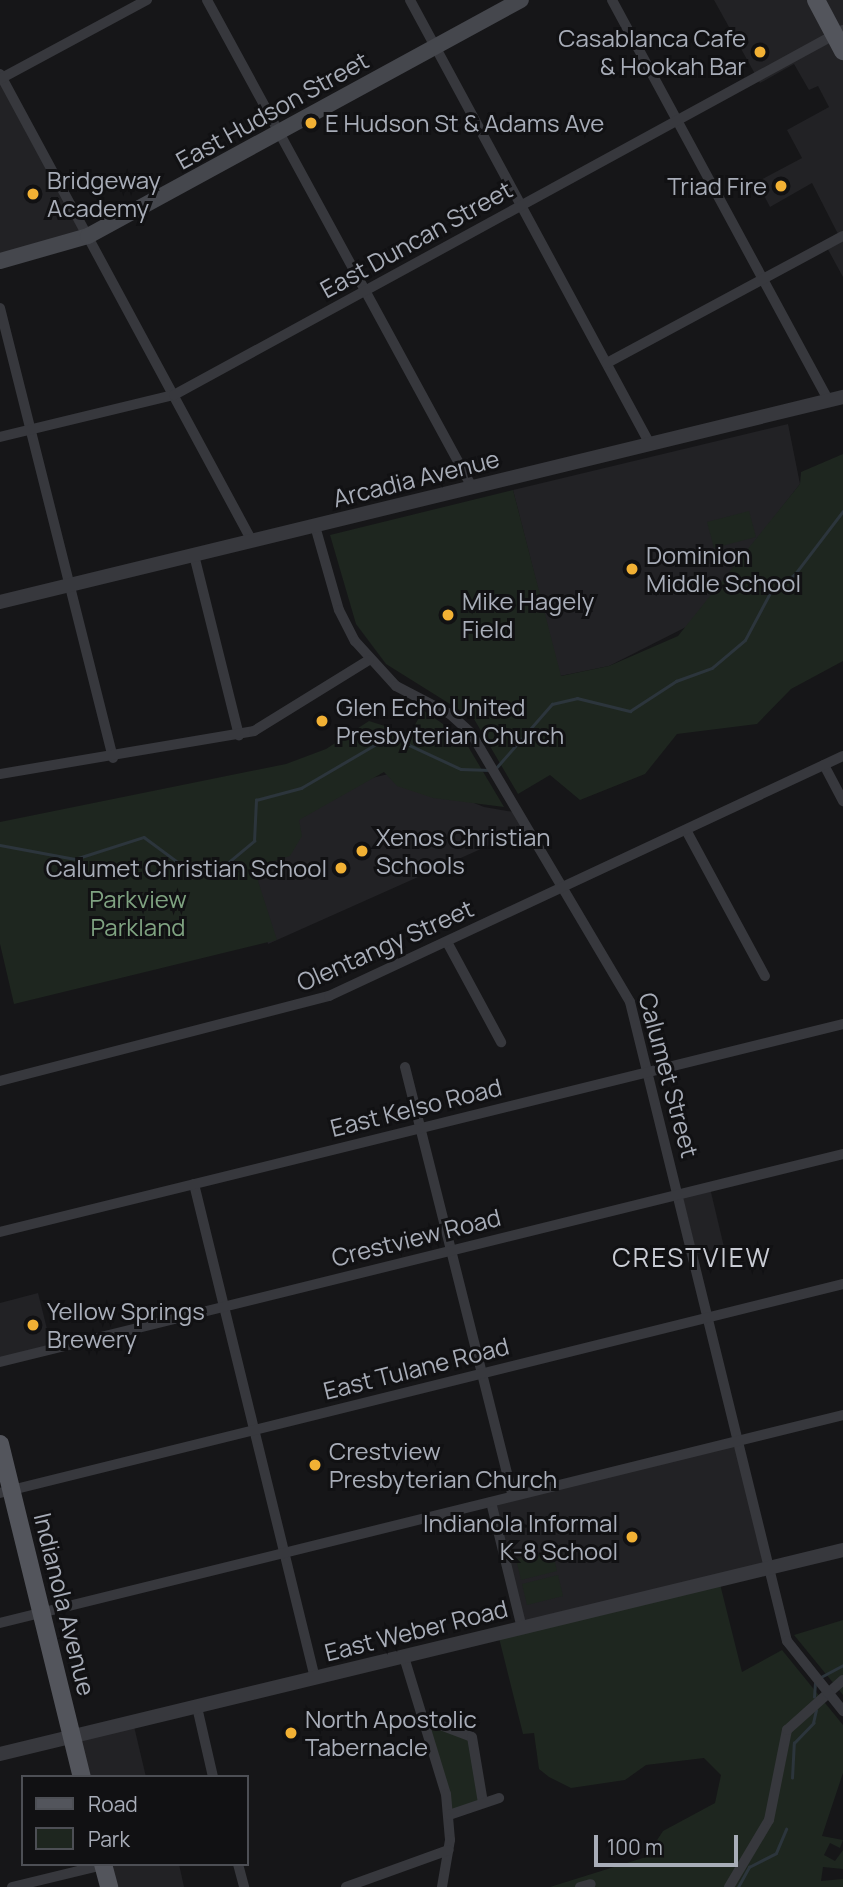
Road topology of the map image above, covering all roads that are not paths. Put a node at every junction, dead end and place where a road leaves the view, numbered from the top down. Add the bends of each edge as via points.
1 (147, 0) edge
2 (207, 0) edge
3 (410, 0) edge
4 (521, 0) edge
5 (612, 0) edge
6 (816, 0) edge
7 (840, 39) edge
8 (435, 47) junction
9 (1, 77) edge
10 (677, 121) junction
11 (279, 132) junction
12 (522, 205) junction
13 (88, 236) junction
14 (843, 236) edge
15 (0, 261) edge
16 (764, 278) junction
17 (365, 290) junction
18 (0, 308) edge
19 (607, 363) junction
20 (174, 395) junction
21 (836, 399) edge
22 (31, 430) junction
23 (0, 437) edge
24 (650, 444) junction
25 (472, 488) junction
26 (315, 526) junction
27 (252, 541) junction
28 (194, 555) junction
29 (70, 585) junction
30 (0, 602) edge
31 (369, 660) junction
32 (239, 736) junction
33 (843, 756) edge
34 (113, 758) junction
35 (824, 765) junction
36 (0, 774) edge
37 (843, 801) edge
38 (686, 830) junction
39 (565, 887) junction
40 (447, 942) junction
41 (765, 976) dead end
42 (843, 1024) edge
43 (501, 1042) dead end
44 (405, 1067) dead end
45 (649, 1072) junction
46 (0, 1081) edge
47 (420, 1128) junction
48 (843, 1154) edge
49 (194, 1184) junction
50 (680, 1194) junction
51 (0, 1232) edge
52 (451, 1250) junction
53 (843, 1284) edge
54 (224, 1306) junction
55 (711, 1317) junction
56 (0, 1362) edge
57 (482, 1374) junction
58 (843, 1415) edge
59 (254, 1430) junction
60 (740, 1440) junction
61 (0, 1444) edge
62 (6, 1491) edge
63 (513, 1496) junction
64 (491, 1502) junction
65 (843, 1550) edge
66 (284, 1553) junction
67 (772, 1568) junction
68 (42, 1612) junction
69 (0, 1623) edge
70 (522, 1628) junction
71 (404, 1657) junction
72 (315, 1678) junction
73 (843, 1680) edge
74 (197, 1707) junction
75 (843, 1711) edge
76 (422, 1718) junction
77 (73, 1737) junction
78 (0, 1754) edge
79 (82, 1775) edge
80 (213, 1775) edge
81 (499, 1798) dead end
82 (483, 1803) junction
83 (449, 1815) junction
84 (449, 1850) junction
85 (95, 1866) edge
86 (103, 1866) edge
87 (239, 1866) edge
88 (12, 1887) edge
89 (108, 1887) edge
90 (244, 1887) edge
91 (346, 1887) edge
92 (442, 1887) edge
93 (729, 1887) edge

1 - 9 street
2 - 11 street
3 - 8 street
4 - 8 main road, East Hudson Street
5 - 10 street
6 - 7 main road
7 - 10 street, East Duncan Street
8 - 11 main road, East Hudson Street
8 - 12 street
9 - 13 street
10 - 12 street, East Duncan Street
10 - 16 street
11 - 13 main road, East Hudson Street
11 - 17 street
12 - 17 street, East Duncan Street
12 - 19 street
13 - 15 main road, East Hudson Street
13 - 20 street
14 - 16 street
16 - 19 street
16 - 21 street
17 - 20 street, East Duncan Street
17 - 25 street
18 - 22 street
19 - 24 street
20 - 22 street, East Duncan Street
20 - 27 street
21 - 24 street, Arcadia Avenue
22 - 23 street, East Duncan Street
22 - 29 street
24 - 25 street, Arcadia Avenue
25 - 26 street, Arcadia Avenue
26 - 27 street, Arcadia Avenue
26 - 31 street, Calumet Street via 339,610
27 - 28 street, Arcadia Avenue
28 - 29 street, Arcadia Avenue
28 - 32 street
29 - 30 street, Arcadia Avenue
29 - 34 street
31 - 32 street via 269,724
31 - 39 street, Calumet Street via 396,686 460,722
32 - 34 street
33 - 35 street, Olentangy Street
34 - 36 street
35 - 37 street
35 - 38 street, Olentangy Street
38 - 39 street, Olentangy Street
38 - 41 street
39 - 40 street, Olentangy Street
39 - 45 street, Calumet Street via 625,991
40 - 43 street
40 - 46 street, Olentangy Street via 310,1004
42 - 45 street, East Kelso Road
44 - 47 street
45 - 47 street, East Kelso Road
45 - 50 street, Calumet Street
47 - 49 street, East Kelso Road
47 - 52 street
48 - 50 street, Crestview Road
49 - 51 street, East Kelso Road
49 - 54 street
50 - 52 street, Crestview Road
50 - 55 street, Calumet Street
52 - 54 street, Crestview Road
52 - 57 street
53 - 55 street, East Tulane Road
54 - 56 street, Crestview Road
54 - 59 street
55 - 57 street, East Tulane Road
55 - 60 street, Calumet Street
57 - 59 street, East Tulane Road
57 - 63 street
58 - 60 street
59 - 62 street, East Tulane Road
59 - 66 street
60 - 63 street
60 - 67 street, Calumet Street
61 - 62 main road, Indianola Avenue
62 - 68 main road, Indianola Avenue
63 - 64 street
64 - 66 street
64 - 70 street
65 - 67 street, East Weber Road
66 - 68 street
66 - 72 street
67 - 70 street, East Weber Road
67 - 75 street, Calumet Street, bridge via 787,1641
68 - 69 street
68 - 77 main road, Indianola Avenue
70 - 71 street, East Weber Road
71 - 72 street, East Weber Road
71 - 76 street
72 - 74 street, East Weber Road
73 - 93 street via 787,1730 769,1821
74 - 77 street, East Weber Road
74 - 80 street
76 - 82 street via 472,1737
76 - 83 street via 439,1760
77 - 78 street, East Weber Road
77 - 79 main road, Indianola Avenue
81 - 82 street
82 - 83 street
83 - 84 street
84 - 91 street
84 - 92 street
85 - 88 street
86 - 89 main road
87 - 90 street

